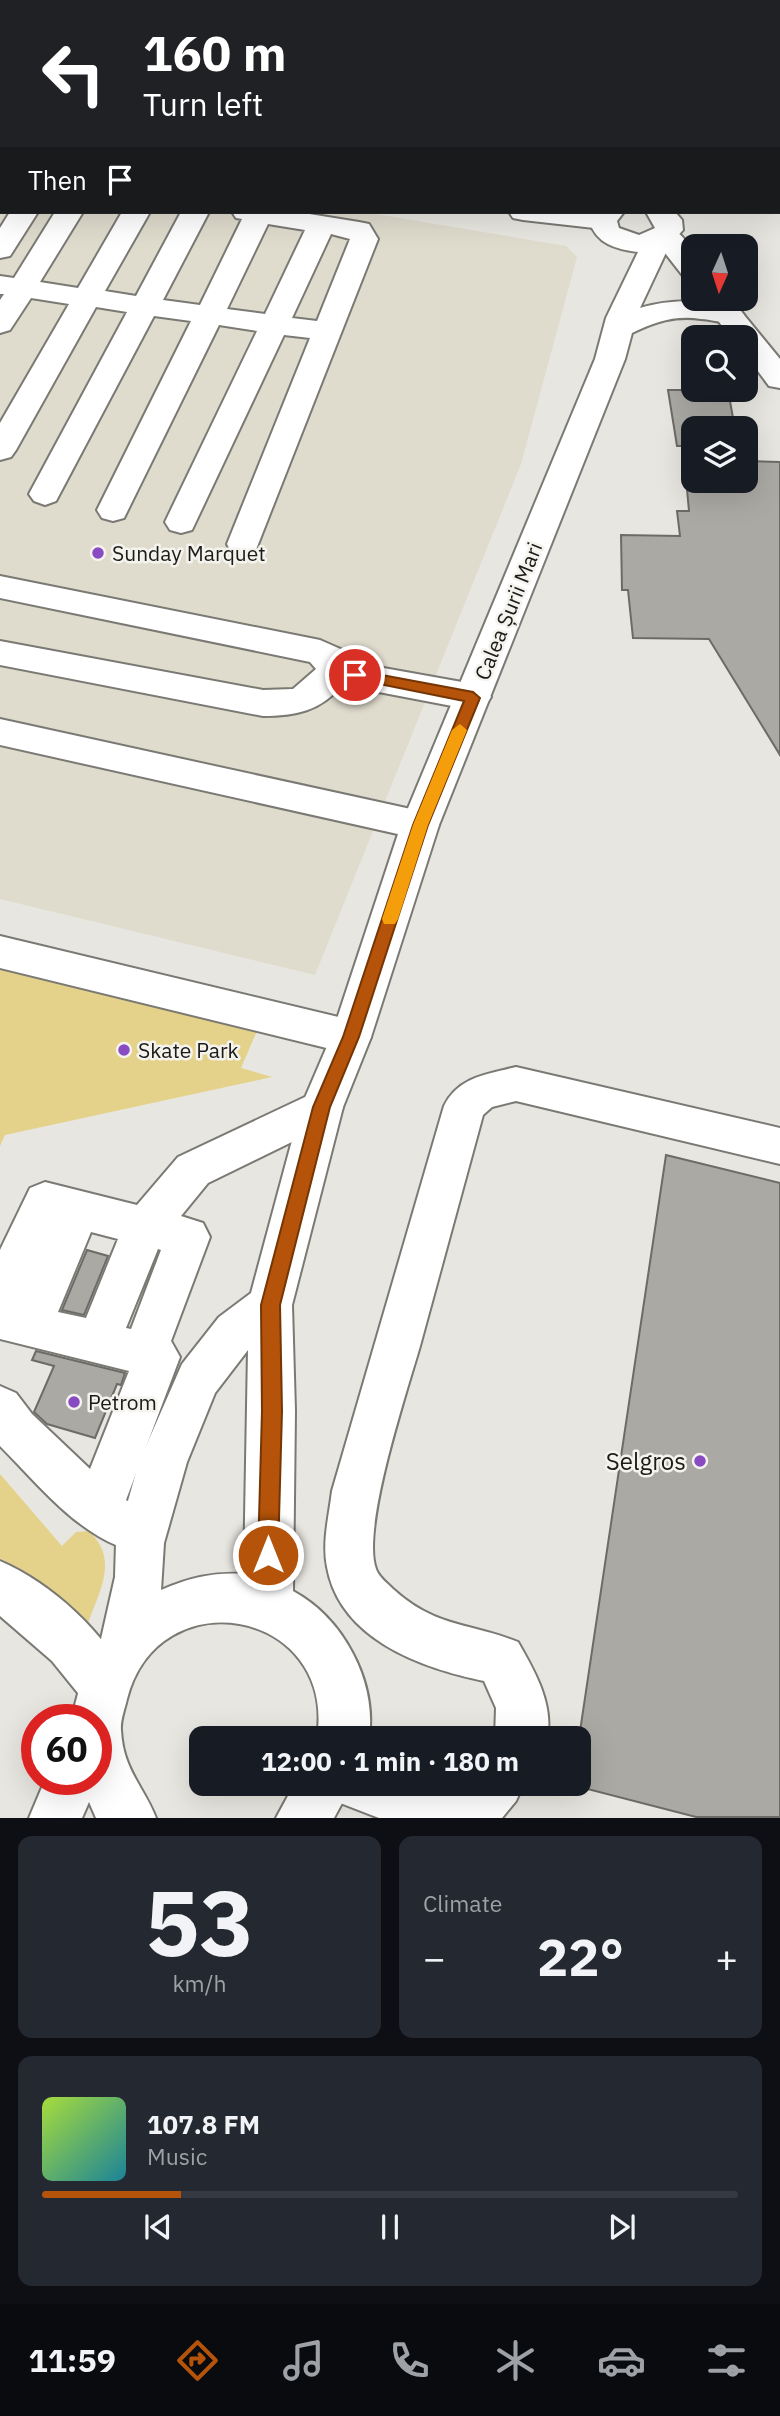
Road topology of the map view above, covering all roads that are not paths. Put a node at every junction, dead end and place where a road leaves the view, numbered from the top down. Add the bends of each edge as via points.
1 (23, 214) edge
2 (67, 214) edge
3 (135, 214) edge
4 (194, 214) edge
5 (252, 214) edge
6 (258, 214) edge
7 (538, 214) edge
8 (322, 224) junction
9 (611, 224) edge
10 (661, 229) edge
11 (0, 250) edge
12 (681, 255) edge
13 (11, 287) edge
14 (87, 298) junction
15 (145, 307) junction
16 (681, 308) edge
17 (727, 312) edge
18 (209, 316) junction
19 (620, 323) junction
20 (0, 324) edge
21 (275, 324) junction
22 (329, 332) junction
23 (780, 379) edge
24 (0, 450) edge
25 (45, 494) dead end
26 (113, 510) dead end
27 (181, 522) dead end
28 (243, 544) dead end
29 (0, 587) edge
30 (0, 653) edge
31 (334, 671) junction
32 (473, 698) junction
33 (0, 732) edge
34 (421, 825) junction
35 (0, 952) edge
36 (351, 1037) junction
37 (322, 1107) junction
38 (780, 1146) edge
39 (122, 1221) junction
40 (270, 1305) junction
41 (64, 1332) edge
42 (0, 1408) edge
43 (98, 1510) junction
44 (141, 1543) junction
45 (0, 1586) edge
46 (268, 1603) junction
47 (105, 1698) edge
48 (343, 1726) edge
49 (522, 1726) edge
50 (65, 1795) edge
51 (318, 1796) edge
52 (393, 1796) edge
53 (486, 1796) edge
54 (55, 1818) edge
55 (130, 1818) edge
56 (302, 1818) edge
57 (460, 1818) edge
58 (467, 1818) edge

1 - 11 main road
2 - 13 main road
3 - 14 main road
4 - 15 main road
5 - 18 main road
6 - 8 main road
7 - 9 main road
8 - 21 main road
8 - 22 main road via 359,230 364,239
9 - 10 main road via 640,243
9 - 19 main road, Calea Șurii Mari
10 - 12 main road
10 - 19 main road, Calea Șurii Mari
13 - 14 main road
13 - 20 main road
14 - 15 main road
14 - 24 main road
15 - 18 main road
15 - 25 main road
16 - 19 main road via 650,312
17 - 23 main road
18 - 21 main road
18 - 26 main road
19 - 32 main road, Calea Șurii Mari via 610,359
21 - 22 main road
21 - 27 main road
22 - 28 main road
29 - 31 main road via 320,652 333,660
30 - 31 main road via 262,703 292,704 315,696
31 - 32 main road
32 - 34 main road, Calea Șurii Mari
33 - 34 main road
34 - 36 main road, Calea Șurii Mari
35 - 36 main road
36 - 37 main road, Calea Șurii Mari
37 - 39 main road via 193,1170
37 - 40 main road, Calea Șurii Mari
38 - 49 main road via 516,1084 480,1093 465,1106 356,1491 350,1541 354,1578 373,1604 417,1636 500,1660 518,1690
39 - 41 main road
39 - 41 main road via 45,1201
39 - 41 main road via 188,1237
40 - 44 main road via 235,1332 198,1379 163,1462
40 - 46 main road, Calea Șurii Mari
41 - 43 main road via 157,1357
42 - 43 main road via 16,1430
43 - 44 main road
44 - 47 main road via 139,1577
45 - 47 main road via 91,1666
46 - 47 main road via 230,1595 190,1601 154,1619
46 - 48 main road via 302,1623 327,1653 342,1692
47 - 55 main road via 101,1770
50 - 54 main road
51 - 56 main road
52 - 57 main road
53 - 58 main road

